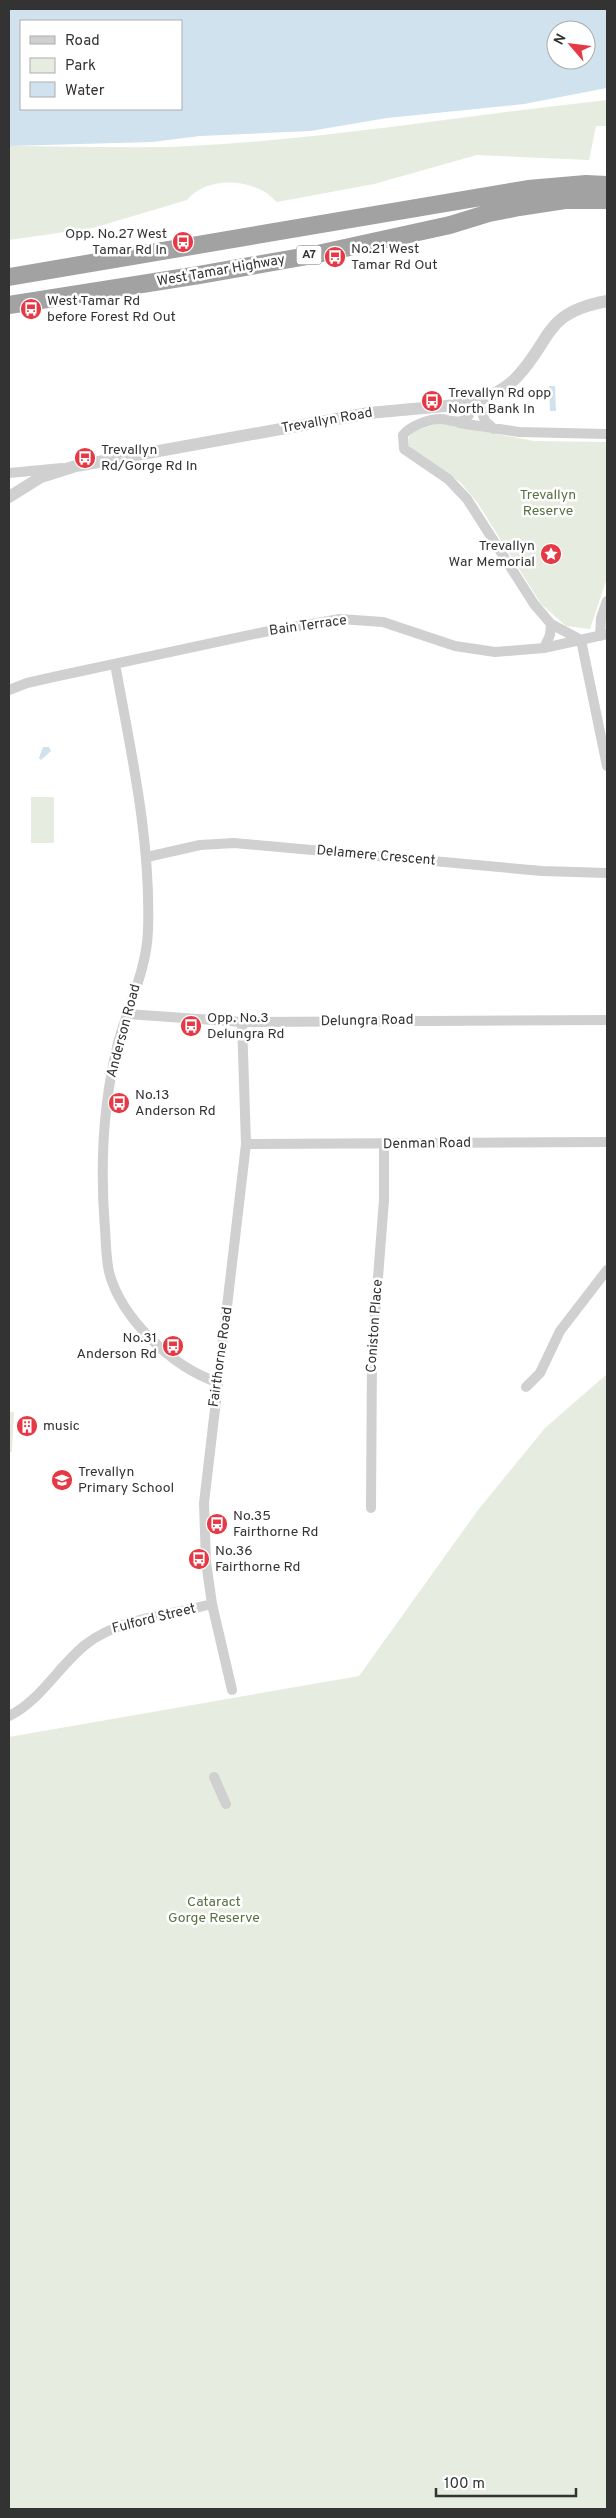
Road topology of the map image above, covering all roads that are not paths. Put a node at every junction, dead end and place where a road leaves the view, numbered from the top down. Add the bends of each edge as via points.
1 (607, 185) edge
2 (607, 200) edge
3 (9, 276) edge
4 (607, 302) edge
5 (9, 305) edge
6 (473, 403) junction
7 (459, 423) junction
8 (494, 429) junction
9 (607, 434) edge
10 (69, 468) junction
11 (9, 473) edge
12 (9, 497) edge
13 (607, 601) edge
14 (551, 624) junction
15 (604, 635) edge
16 (581, 640) junction
17 (544, 648) junction
18 (115, 664) junction
19 (9, 690) edge
20 (607, 766) edge
21 (147, 857) junction
22 (607, 873) edge
23 (127, 1014) junction
24 (607, 1020) edge
25 (242, 1022) junction
26 (607, 1142) edge
27 (246, 1144) junction
28 (384, 1144) junction
29 (607, 1270) edge
30 (217, 1382) junction
31 (526, 1388) dead end
32 (371, 1508) dead end
33 (212, 1604) junction
34 (232, 1690) dead end
35 (9, 1716) edge
36 (214, 1777) dead end
37 (226, 1804) dead end

1 - 3 highway, West Tamar Highway / A7 via 528,189
2 - 5 highway, West Tamar Highway / A7 via 564,200 527,205 319,254
4 - 6 street, Trevallyn Road via 582,306 565,315 550,329 514,380 498,392
6 - 7 street via 469,415
6 - 8 street
6 - 10 street, Trevallyn Road via 369,412
7 - 8 street
7 - 14 street via 436,419 408,429 403,435 404,449 448,479 467,499 509,568
8 - 9 street
10 - 11 street, Trevallyn Road
10 - 12 street via 40,477
13 - 15 street via 601,618
14 - 16 street
14 - 17 street
15 - 16 street, Bain Terrace
16 - 17 street, Bain Terrace
16 - 20 street
17 - 18 street, Bain Terrace via 517,652 474,650 383,622 340,619
18 - 19 street, Bain Terrace via 27,683
18 - 21 street, Anderson Road
21 - 22 street, Delamere Crescent via 198,845 234,843 542,871
21 - 23 street, Anderson Road via 146,954
23 - 25 street, Delungra Road
23 - 30 street, Anderson Road via 111,1076 106,1119 103,1204 110,1272 127,1312 138,1325 186,1368
24 - 25 street, Delungra Road
25 - 27 street, Fairthorne Road
26 - 28 street, Denman Road
27 - 28 street, Denman Road
27 - 30 street, Fairthorne Road
28 - 32 street, Coniston Place via 384,1200 372,1355
29 - 31 street via 560,1331 540,1373
30 - 33 street, Fairthorne Road via 204,1503 206,1562
33 - 34 street, Fairthorne Road
33 - 35 street, Fulford Street via 118,1626 100,1634 74,1654 32,1700
36 - 37 street

